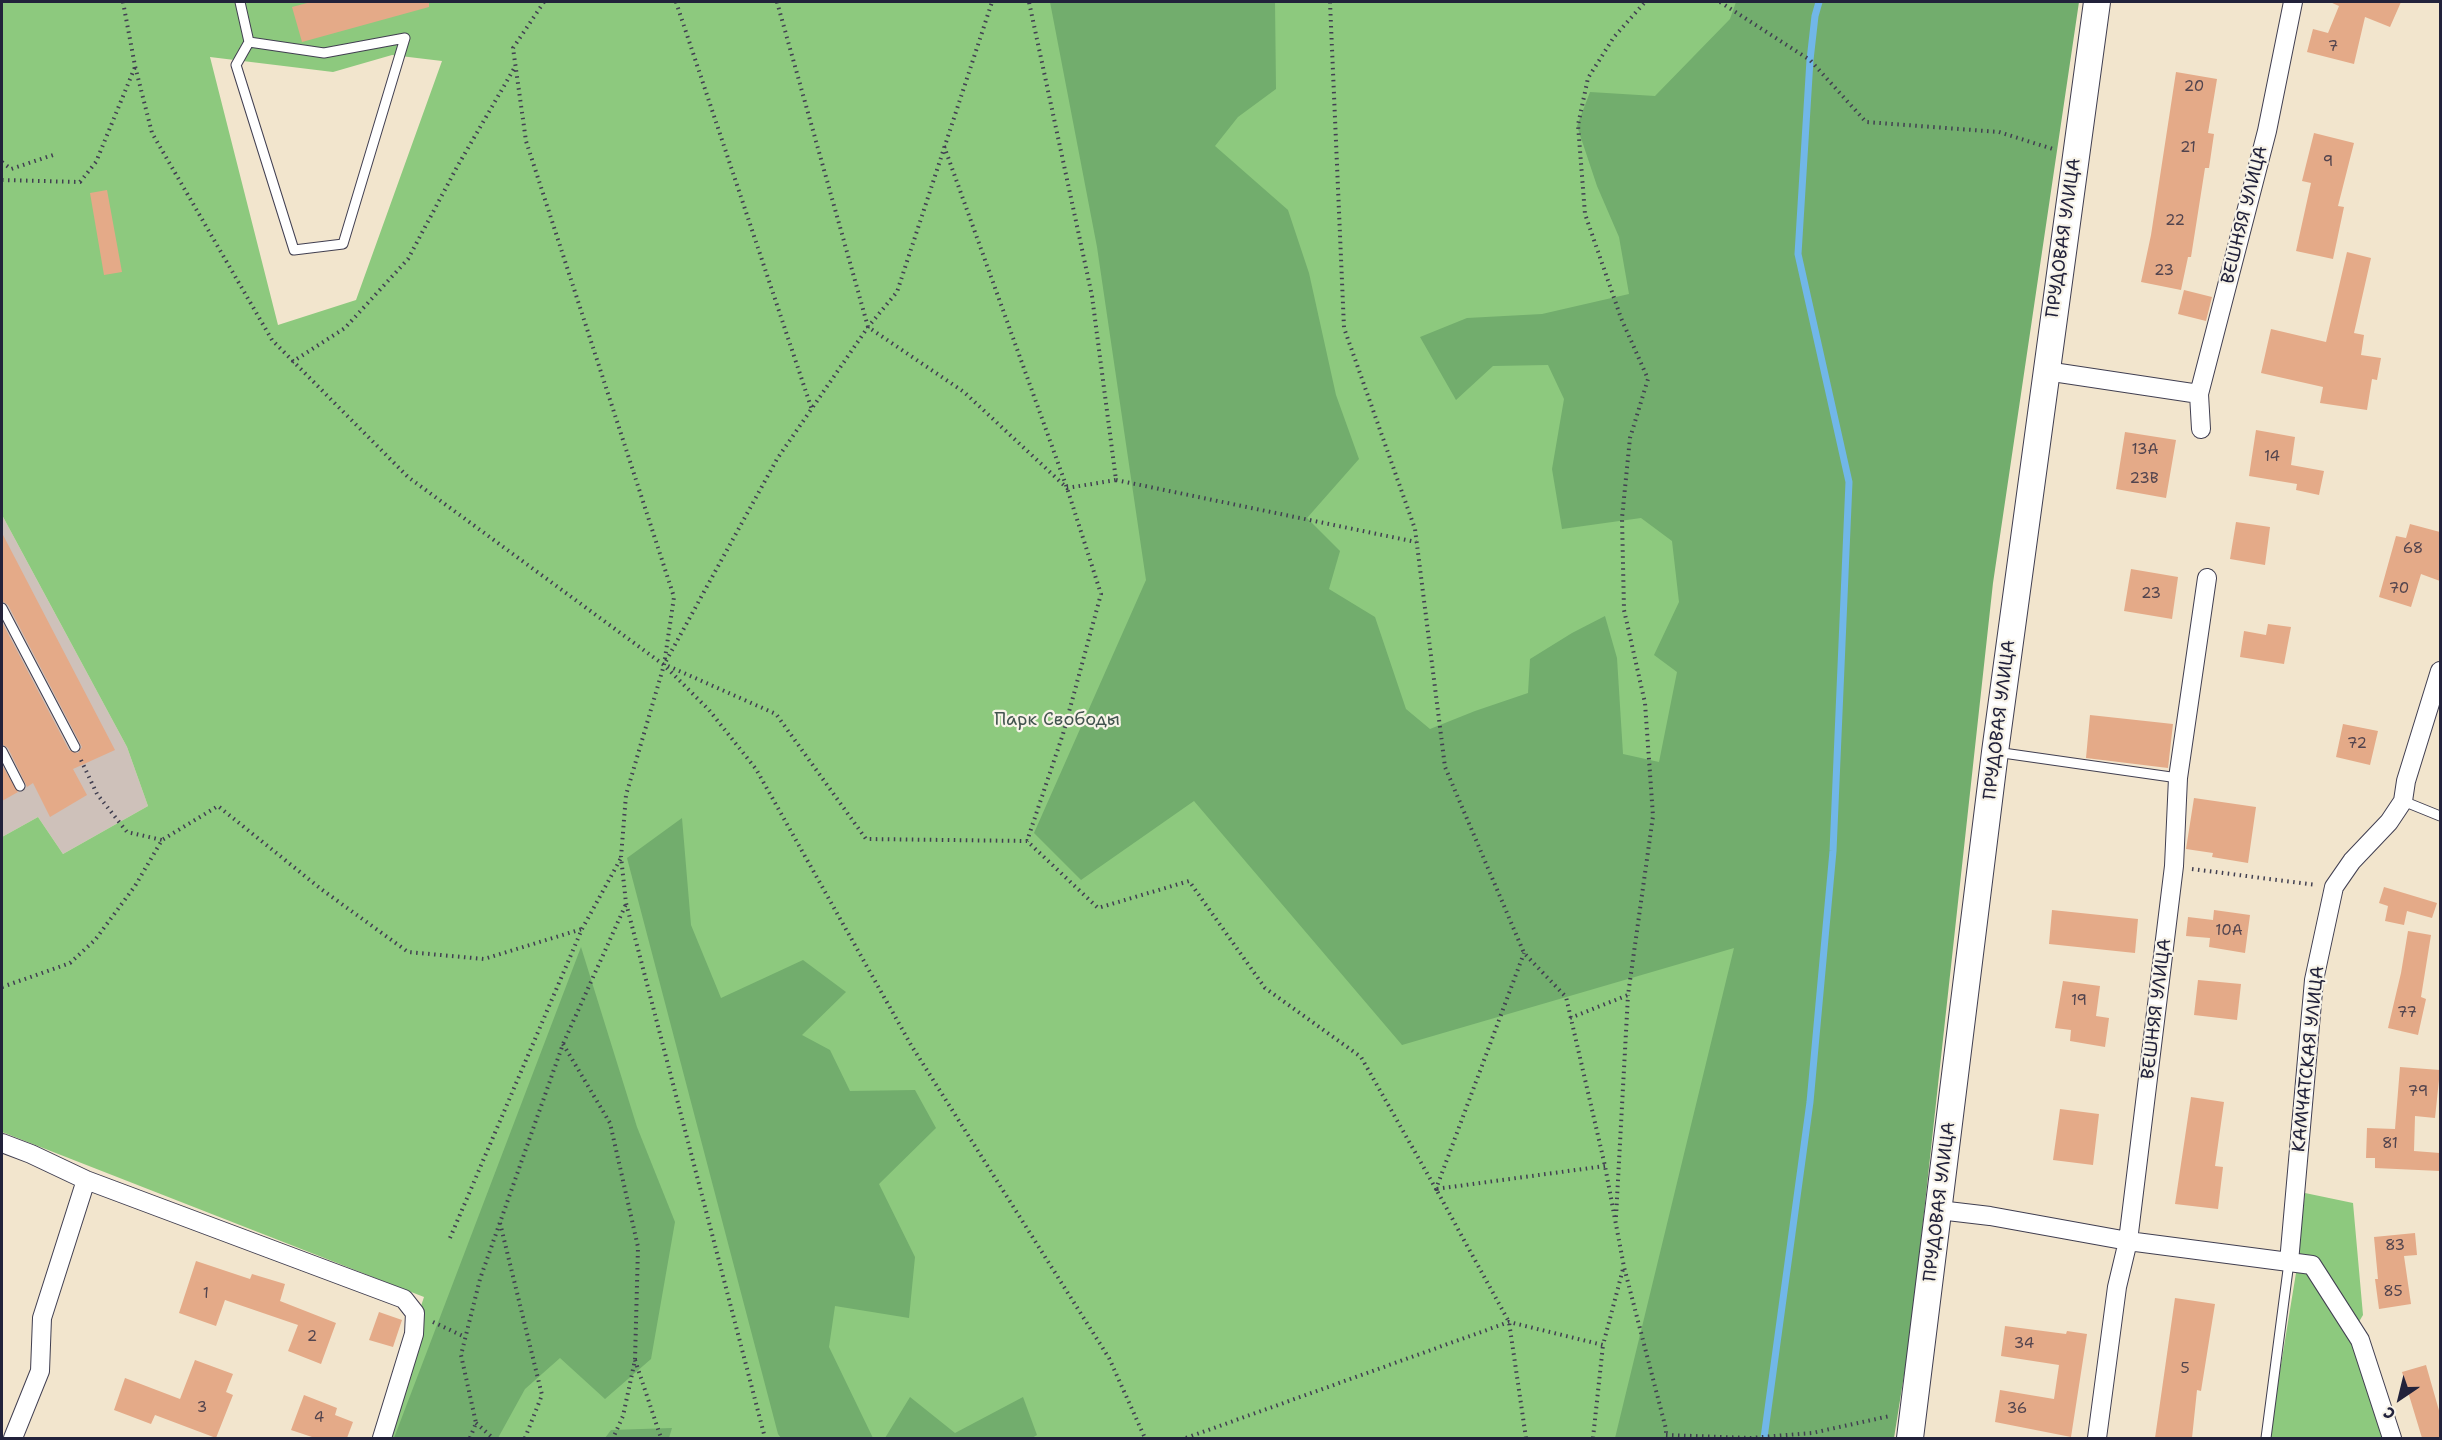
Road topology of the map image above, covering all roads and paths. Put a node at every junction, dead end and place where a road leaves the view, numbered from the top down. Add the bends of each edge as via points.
1 (123, 2) edge
2 (240, 2) edge
3 (544, 2) edge
4 (676, 2) edge
5 (777, 2) edge
6 (991, 2) edge
7 (1029, 2) edge
8 (1330, 2) edge
9 (1645, 2) edge
10 (1720, 2) edge
11 (2097, 2) edge
12 (2293, 2) edge
13 (249, 42) junction
14 (135, 66) junction
15 (516, 66) junction
16 (944, 146) junction
17 (53, 155) dead end
18 (2076, 156) junction
19 (2, 162) edge
20 (2, 180) edge
21 (868, 327) junction
22 (292, 362) junction
23 (2046, 371) junction
24 (2199, 394) junction
25 (812, 410) junction
26 (2201, 429) dead end
27 (1116, 480) junction
28 (1067, 488) junction
29 (1416, 542) junction
30 (2207, 578) dead end
31 (2, 608) edge
32 (664, 665) junction
33 (2440, 671) edge
34 (75, 747) joint
35 (2, 750) edge
36 (1995, 752) junction
37 (2178, 778) junction
38 (20, 786) dead end
39 (2403, 801) junction
40 (2440, 816) edge
41 (162, 840) junction
42 (1027, 841) junction
43 (621, 857) junction
44 (2174, 866) junction
45 (2334, 887) junction
46 (626, 903) junction
47 (582, 929) junction
48 (1524, 953) junction
49 (2, 987) edge
50 (1628, 995) junction
51 (1570, 1018) junction
52 (562, 1044) junction
53 (2, 1143) edge
54 (1605, 1166) junction
55 (86, 1180) junction
56 (1436, 1189) junction
57 (1939, 1210) junction
58 (500, 1223) junction
59 (1616, 1224) junction
60 (450, 1238) dead end
61 (2128, 1241) junction
62 (2289, 1262) junction
63 (1624, 1267) junction
64 (415, 1313) junction
65 (1509, 1322) junction
66 (465, 1337) junction
67 (1602, 1345) junction
68 (635, 1360) junction
69 (1914, 1411) junction
70 (476, 1423) junction
71 (1666, 1437) edge
72 (13, 1438) edge
73 (382, 1438) edge
74 (470, 1438) edge
75 (493, 1438) edge
76 (525, 1438) edge
77 (613, 1438) edge
78 (661, 1438) edge
79 (765, 1438) edge
80 (1143, 1438) edge
81 (1186, 1438) edge
82 (1526, 1438) edge
83 (1593, 1438) edge
84 (1750, 1438) edge
85 (1910, 1438) edge
86 (2097, 1438) edge
87 (2266, 1438) edge
88 (2392, 1438) edge

1 - 14 path
2 - 13 lane
3 - 15 path via 513,48
4 - 25 path
5 - 21 path
6 - 16 path
7 - 27 path via 1092,296
8 - 29 path via 1344,327 1415,529
9 - 50 path via 1614,37 1588,78 1578,125 1586,214 1621,318 1648,380 1630,438 1622,518 1624,610 1645,703 1653,816
10 - 18 path via 1810,60 1866,122 2000,132
11 - 18 main road, ПРУДОВАЯ УЛИЦА
12 - 24 street, ВЕШНЯЯ УЛИЦА via 2267,131
13 - 13 lane via 236,65 294,250 343,244 405,38 324,53
14 - 20 path via 96,162 81,182
14 - 22 path via 152,133 272,340
15 - 22 path via 408,259 345,328
15 - 32 path via 526,141 674,597
16 - 21 path via 897,292
16 - 28 path
17 - 19 path via 11,169
18 - 23 main road, ПРУДОВАЯ УЛИЦА
21 - 25 path
21 - 28 path via 964,392
22 - 32 path via 408,477
23 - 24 street
23 - 36 main road, ПРУДОВАЯ УЛИЦА
24 - 26 street, ВЕШНЯЯ УЛИЦА
25 - 32 path via 777,459
27 - 28 path
27 - 29 path
28 - 42 path via 1101,594 1063,734
29 - 48 path via 1445,767
30 - 37 street, ВЕШНЯЯ УЛИЦА
31 - 34 lane
32 - 42 path via 776,714 866,839
32 - 43 path via 626,795
32 - 80 path via 709,710 756,769 911,1045 1109,1358
33 - 39 street, КАМЧАТСКАЯ УЛИЦА
34 - 41 path via 97,794 127,832
35 - 38 lane
36 - 37 lane
36 - 57 main road, ПРУДОВАЯ УЛИЦА
37 - 44 street, ВЕШНЯЯ УЛИЦА
39 - 40 lane
39 - 45 street, КАМЧАТСКАЯ УЛИЦА
41 - 47 path via 218,806 321,889 408,952 484,959
41 - 49 path via 135,886 95,940 70,963
42 - 56 path via 1098,908 1189,881 1265,988 1360,1057
43 - 46 path
43 - 47 path
44 - 45 path
44 - 61 street, ВЕШНЯЯ УЛИЦА
45 - 62 street, КАМЧАТСКАЯ УЛИЦА via 2314,980
46 - 52 path
46 - 79 path
47 - 60 path
48 - 51 path via 1566,997
48 - 56 path
50 - 51 path
50 - 59 path
51 - 54 path
52 - 58 path
52 - 68 path via 610,1123 638,1247
53 - 55 street
54 - 56 path
54 - 59 path
55 - 64 street via 404,1299
55 - 72 street via 42,1318 40,1371
56 - 65 path
57 - 61 street
57 - 69 main road, ПРУДОВАЯ УЛИЦА
58 - 66 path
58 - 76 path via 542,1395
59 - 63 path
61 - 62 street
61 - 86 street, ВЕШНЯЯ УЛИЦА via 2117,1287
62 - 87 lane
62 - 88 street via 2312,1265 2360,1341
63 - 67 path
63 - 71 path
64 - 66 path
64 - 73 street via 414,1334
65 - 67 path
65 - 81 path
65 - 82 path
66 - 70 path via 461,1355
67 - 83 path
68 - 77 path via 623,1416
68 - 78 path
69 - 84 path via 1812,1433
69 - 85 main road, ПРУДОВАЯ УЛИЦА
70 - 74 path
70 - 75 path
71 - 84 path

